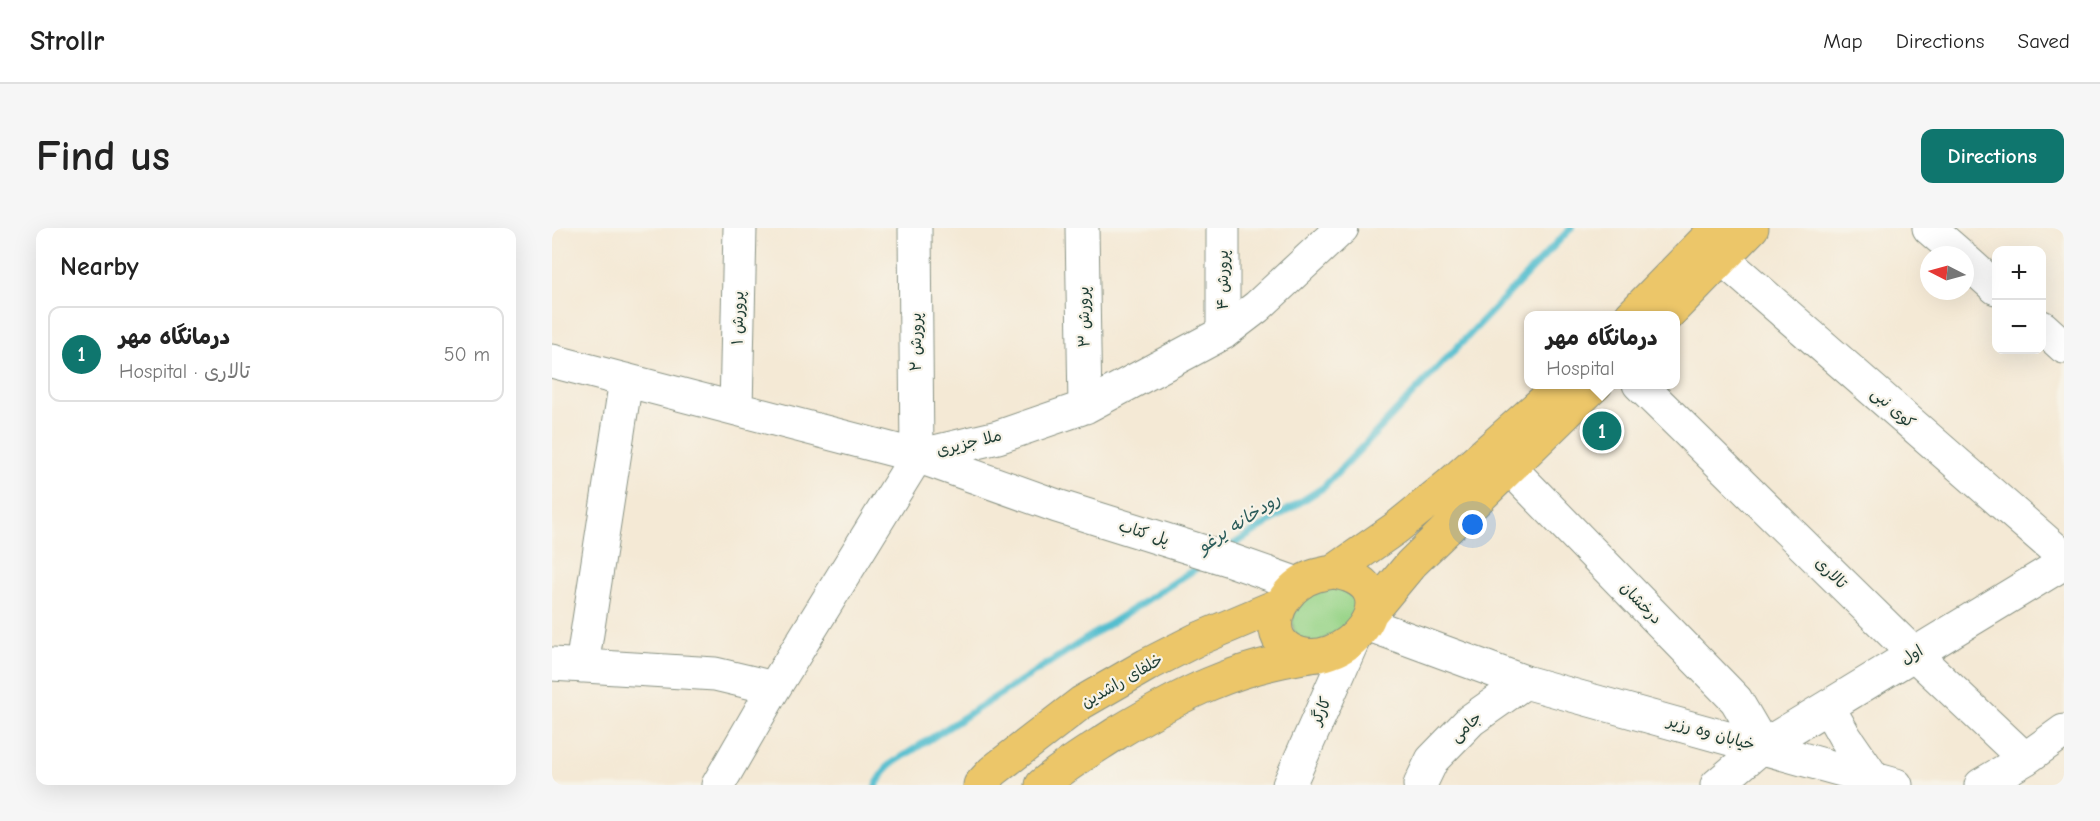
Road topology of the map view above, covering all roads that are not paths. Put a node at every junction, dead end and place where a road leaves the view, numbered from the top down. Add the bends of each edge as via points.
1 (740, 228) edge
2 (915, 228) edge
3 (1082, 228) edge
4 (1223, 228) edge
5 (1342, 228) edge
6 (1752, 228) edge
7 (1929, 228) edge
8 (1720, 244) edge
9 (1950, 246) edge
10 (1974, 268) edge
11 (1992, 284) edge
12 (1636, 311) edge
13 (1669, 311) edge
14 (2046, 331) edge
15 (1224, 333) junction
16 (2064, 347) edge
17 (552, 361) edge
18 (626, 380) junction
19 (1557, 389) edge
20 (1591, 389) edge
21 (1644, 389) edge
22 (1085, 407) junction
23 (736, 409) junction
24 (917, 456) junction
25 (1510, 468) junction
26 (2064, 557) edge
27 (2064, 563) edge
28 (1333, 572) junction
29 (1289, 594) junction
30 (1364, 624) junction
31 (1914, 654) junction
32 (1311, 656) junction
33 (567, 665) edge
34 (1526, 682) junction
35 (774, 688) junction
36 (1828, 707) junction
37 (2064, 731) edge
38 (1762, 746) junction
39 (2025, 759) junction
40 (1294, 771) edge
41 (1885, 782) edge
42 (718, 785) edge
43 (980, 785) edge
44 (1042, 785) edge
45 (1420, 785) edge
46 (1717, 785) edge
47 (1982, 785) edge

1 - 23 street, پرورش ۱
2 - 24 street, پرورش ۲
3 - 22 street, پرورش ۳
4 - 15 street, پرورش ۴
5 - 15 street, ملا جزیری
6 - 8 main road
7 - 9 street
8 - 12 main road
8 - 13 main road
8 - 26 street, کوی نبی
10 - 11 street
14 - 16 street
15 - 22 street, ملا جزیری
17 - 18 street, پل کتاب
18 - 23 street, پل کتاب
18 - 33 street
19 - 28 main road via 1440,492
20 - 25 main road
21 - 31 street, تالاری
22 - 24 street, ملا جزیری via 998,436
23 - 24 street, پل کتاب
24 - 29 street, پل کتاب via 1057,506 1230,560
24 - 35 street, ملا جزیری
25 - 30 main road via 1411,564
25 - 38 street, درخشان via 1736,700
27 - 31 street, اول
28 - 29 main road via 1310,577
28 - 30 main road via 1357,578 1366,586 1371,596
29 - 32 main road via 1275,621 1276,631 1288,648
29 - 43 main road, خلفای راشدین via 1147,665 1081,703
30 - 32 main road via 1335,651
30 - 34 street, خیابان وه رزیر
30 - 40 street, کارگر
31 - 36 street, اول
31 - 39 street, تالاری
32 - 40 street via 1310,690
32 - 44 main road via 1251,668 1188,692 1064,766
33 - 35 street via 715,674
34 - 38 street, خیابان وه رزیر
34 - 45 street, جامی via 1472,720 1432,760
35 - 42 street, ملا جزیری
36 - 38 street, اول
36 - 41 street via 1845,737
37 - 39 street
38 - 41 street, خیابان وه رزیر
38 - 46 street, اول
39 - 47 street

